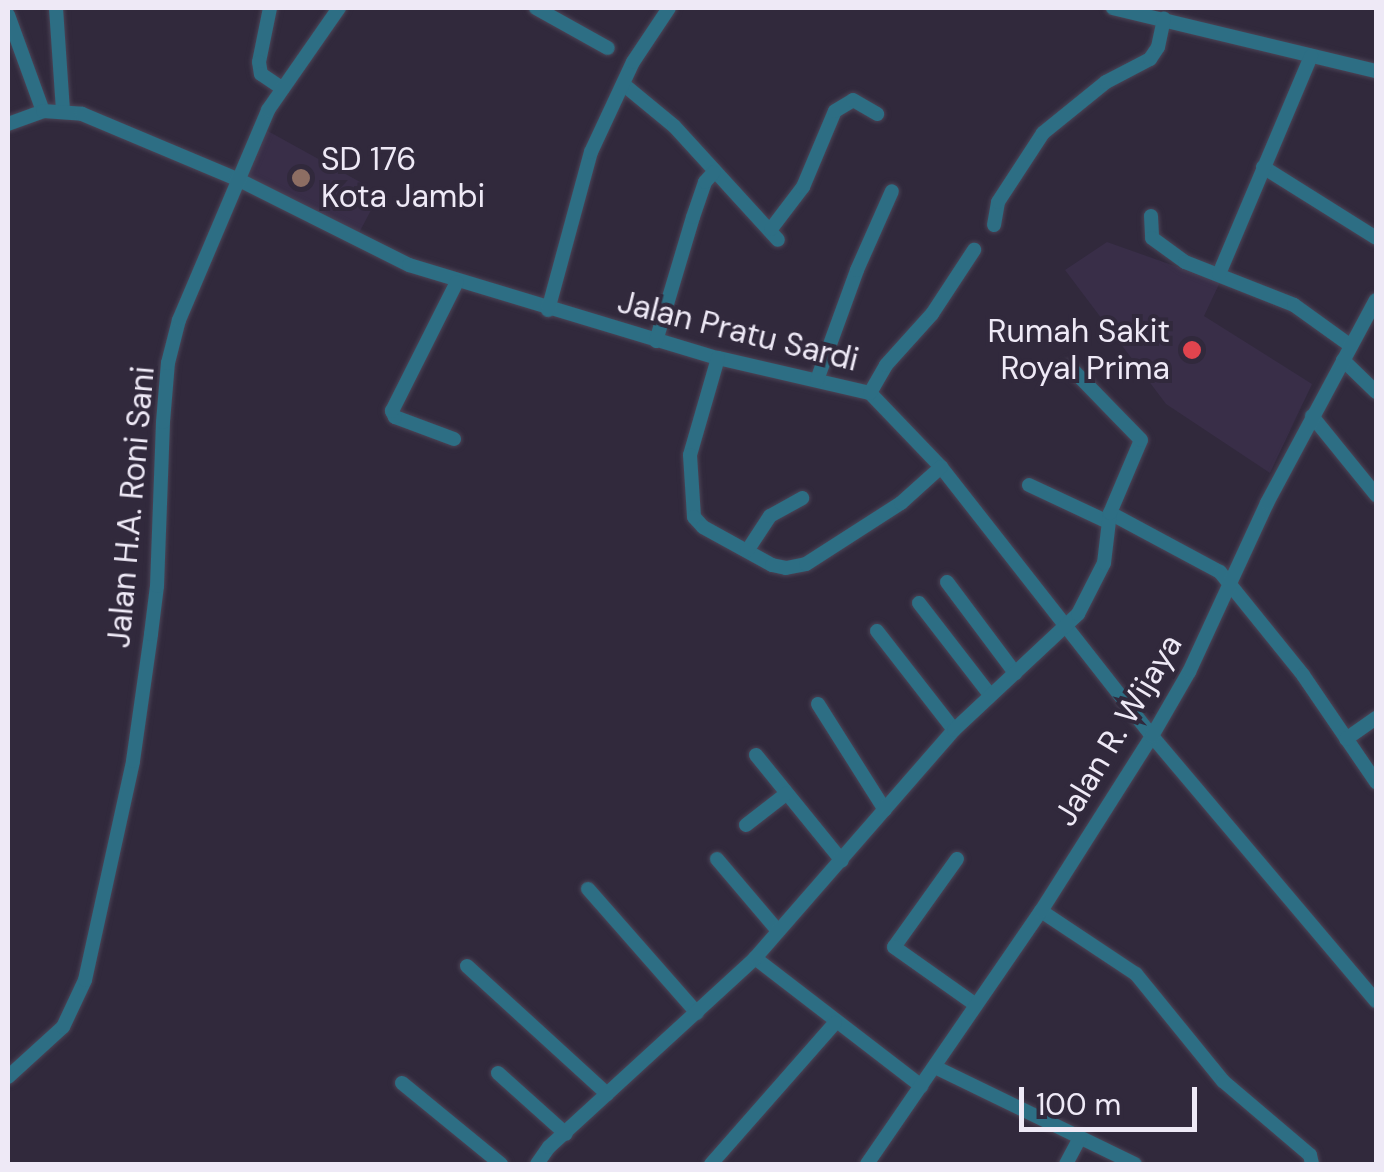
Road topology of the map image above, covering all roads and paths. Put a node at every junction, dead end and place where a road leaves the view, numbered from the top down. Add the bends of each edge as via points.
1 (56, 8) edge
2 (270, 8) edge
3 (340, 8) edge
4 (536, 8) edge
5 (668, 8) edge
6 (1113, 8) edge
7 (8, 15) edge
8 (1164, 19) junction
9 (608, 48) dead end
10 (1311, 56) junction
11 (1376, 70) edge
12 (623, 84) junction
13 (282, 88) junction
14 (63, 110) junction
15 (43, 111) junction
16 (877, 114) dead end
17 (8, 124) edge
18 (1263, 167) junction
19 (714, 172) junction
20 (237, 180) junction
21 (892, 191) dead end
22 (1151, 216) dead end
23 (994, 225) dead end
24 (1376, 238) edge
25 (974, 250) dead end
26 (1219, 274) junction
27 (457, 282) junction
28 (1376, 300) edge
29 (548, 310) junction
30 (656, 341) junction
31 (1351, 346) junction
32 (718, 358) junction
33 (1343, 360) junction
34 (1070, 366) dead end
35 (818, 380) junction
36 (1376, 392) edge
37 (870, 393) junction
38 (1312, 416) junction
39 (454, 440) dead end
40 (941, 467) junction
41 (1029, 486) dead end
42 (1376, 495) edge
43 (802, 498) dead end
44 (1109, 517) junction
45 (747, 551) junction
46 (947, 582) dead end
47 (1230, 584) junction
48 (919, 603) dead end
49 (1068, 626) junction
50 (877, 631) dead end
51 (1016, 672) junction
52 (990, 695) junction
53 (818, 704) dead end
54 (1376, 718) edge
55 (954, 730) junction
56 (1152, 736) junction
57 (1346, 739) junction
58 (756, 755) dead end
59 (1376, 782) edge
60 (786, 794) junction
61 (885, 810) junction
62 (746, 825) dead end
63 (958, 858) dead end
64 (717, 859) dead end
65 (842, 861) junction
66 (588, 889) dead end
67 (1041, 911) junction
68 (778, 931) junction
69 (756, 958) junction
70 (467, 966) dead end
71 (1376, 1001) edge
72 (976, 1005) junction
73 (697, 1012) junction
74 (835, 1023) junction
75 (936, 1067) junction
76 (498, 1073) dead end
77 (8, 1078) edge
78 (402, 1083) dead end
79 (921, 1086) junction
80 (608, 1094) junction
81 (566, 1134) junction
82 (1080, 1138) junction
83 (1128, 1163) edge
84 (501, 1164) edge
85 (537, 1164) edge
86 (711, 1164) edge
87 (867, 1164) edge
88 (1066, 1164) edge
89 (1312, 1164) edge

1 - 14 street
2 - 13 street via 259,62 261,74
3 - 13 street, Jalan H.A. Roni Sani
4 - 9 street
5 - 12 street
6 - 8 street
7 - 15 street
8 - 10 street
8 - 23 street via 1150,59 1106,82 1043,133 998,202
10 - 11 street
10 - 18 street
12 - 19 street via 674,126
12 - 29 street via 591,152
13 - 20 street, Jalan H.A. Roni Sani
14 - 15 street
14 - 20 street, Jalan Pratu Sardi
15 - 17 street
16 - 19 street via 853,100 835,111 774,235
18 - 24 street
18 - 26 street
19 - 30 street via 693,217
20 - 27 street, Jalan Pratu Sardi
20 - 77 street, Jalan H.A. Roni Sani via 197,270 168,363 153,618 133,761 84,980 63,1027
21 - 35 street
22 - 26 street via 1152,238 1185,262
25 - 37 street
26 - 31 street via 1294,306
27 - 29 street, Jalan Pratu Sardi
27 - 39 street via 392,412
28 - 31 street, Jalan R. Wijaya
29 - 30 street, Jalan Pratu Sardi
30 - 32 street, Jalan Pratu Sardi
31 - 33 street, Jalan R. Wijaya
32 - 35 street, Jalan Pratu Sardi
32 - 45 street via 690,455 692,511 703,527
33 - 36 street
33 - 38 street, Jalan R. Wijaya
34 - 44 street via 1142,440
35 - 37 street, Jalan Pratu Sardi
37 - 40 street, Jalan Pratu Sardi
38 - 42 street
38 - 47 street, Jalan R. Wijaya
40 - 45 street via 901,503 806,564 780,568
40 - 49 street, Jalan Pratu Sardi
41 - 44 street
43 - 45 street via 770,516
44 - 47 street via 1220,572
44 - 49 street via 1102,569
46 - 51 street
47 - 56 street, Jalan R. Wijaya
47 - 57 street
48 - 52 street
49 - 51 street
49 - 56 street, Jalan Pratu Sardi
50 - 55 street
51 - 52 street
52 - 55 street
53 - 61 street
54 - 57 street
55 - 61 street
56 - 67 street, Jalan R. Wijaya
56 - 71 street, Jalan Pratu Sardi
57 - 59 street
58 - 60 street
60 - 62 street
60 - 65 street
61 - 65 street
63 - 72 street via 894,947
64 - 68 street
65 - 68 street
66 - 73 street
67 - 72 street, Jalan R. Wijaya
67 - 89 street via 1136,974 1223,1081
68 - 69 street
69 - 73 street
69 - 74 street
70 - 80 street
72 - 75 street, Jalan R. Wijaya
73 - 80 street
74 - 79 street
74 - 86 street
75 - 79 street, Jalan R. Wijaya
75 - 82 street
76 - 81 street
78 - 84 street
79 - 87 street, Jalan R. Wijaya
80 - 81 street
81 - 85 street
82 - 83 street
82 - 88 street

